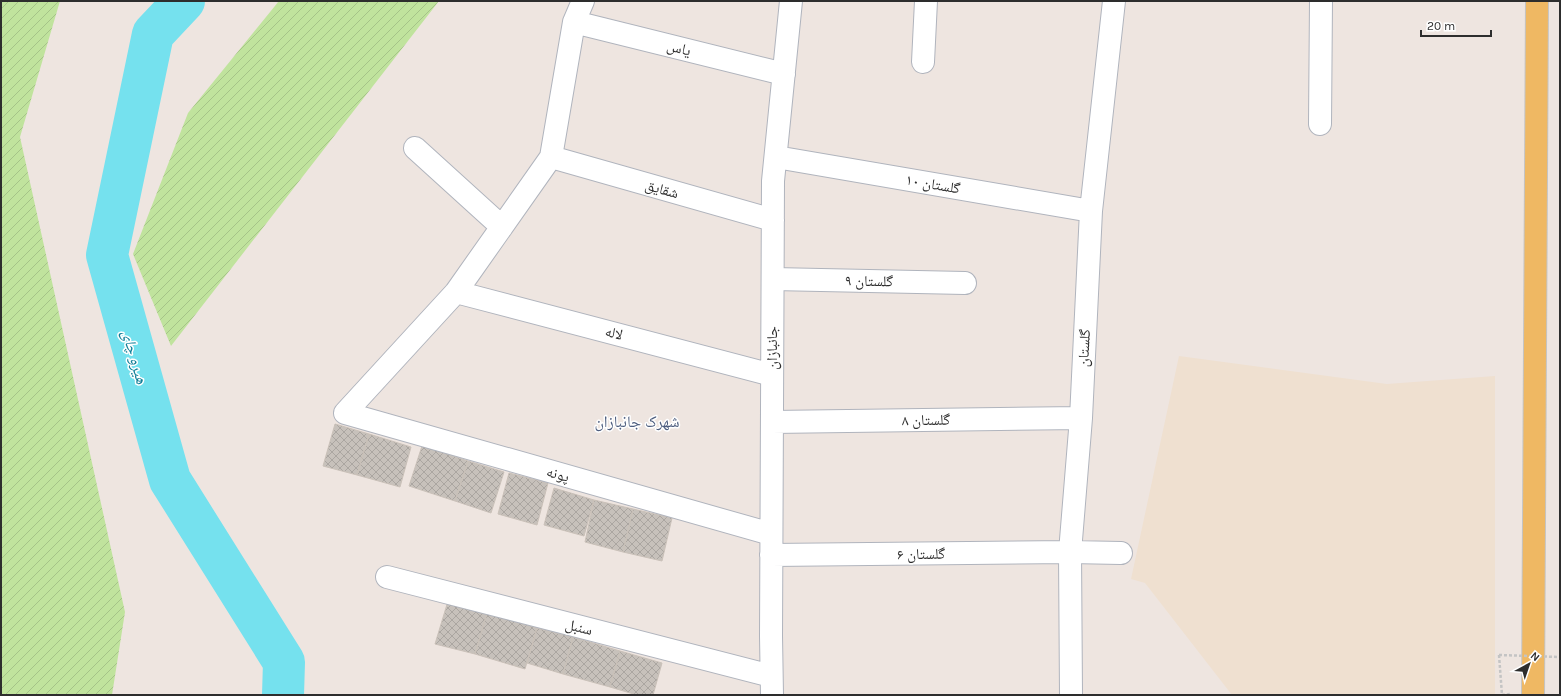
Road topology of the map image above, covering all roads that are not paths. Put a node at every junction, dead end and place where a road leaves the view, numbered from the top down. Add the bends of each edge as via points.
1 (583, 1) edge
2 (791, 1) edge
3 (926, 1) edge
4 (1114, 1) edge
5 (1321, 1) edge
6 (1537, 1) edge
7 (574, 22) junction
8 (923, 62) dead end
9 (784, 74) junction
10 (1320, 124) dead end
11 (415, 148) dead end
12 (551, 157) junction
13 (776, 157) junction
14 (1091, 211) junction
15 (773, 220) junction
16 (502, 227) junction
17 (773, 279) junction
18 (965, 283) dead end
19 (456, 292) junction
20 (772, 375) junction
21 (1081, 418) junction
22 (772, 422) junction
23 (771, 534) junction
24 (1070, 552) junction
25 (1121, 553) dead end
26 (771, 555) junction
27 (388, 577) dead end
28 (771, 686) edge
29 (1071, 695) edge
30 (1533, 695) edge

1 - 7 street
2 - 9 street, جانبازان
3 - 8 street
4 - 14 street, گلستان
5 - 10 street
6 - 30 main road
7 - 9 street, یاس
7 - 12 street
9 - 13 street, جانبازان
11 - 16 street
12 - 15 street, شقایق
12 - 16 street
13 - 14 street, گلستان ۱۰
13 - 15 street, جانبازان
14 - 21 street, گلستان
15 - 17 street, جانبازان
16 - 19 street
17 - 18 street, گلستان ۹
17 - 20 street, جانبازان
19 - 20 street, لاله
19 - 23 street, پونه via 345,413
20 - 22 street, جانبازان
21 - 22 street, گلستان ۸
21 - 24 street, گلستان
22 - 23 street, جانبازان
23 - 26 street, جانبازان
24 - 25 street, گلستان ۶
24 - 26 street, گلستان ۶
24 - 29 street, گلستان
26 - 28 street, جانبازان
27 - 28 street, سنبل

